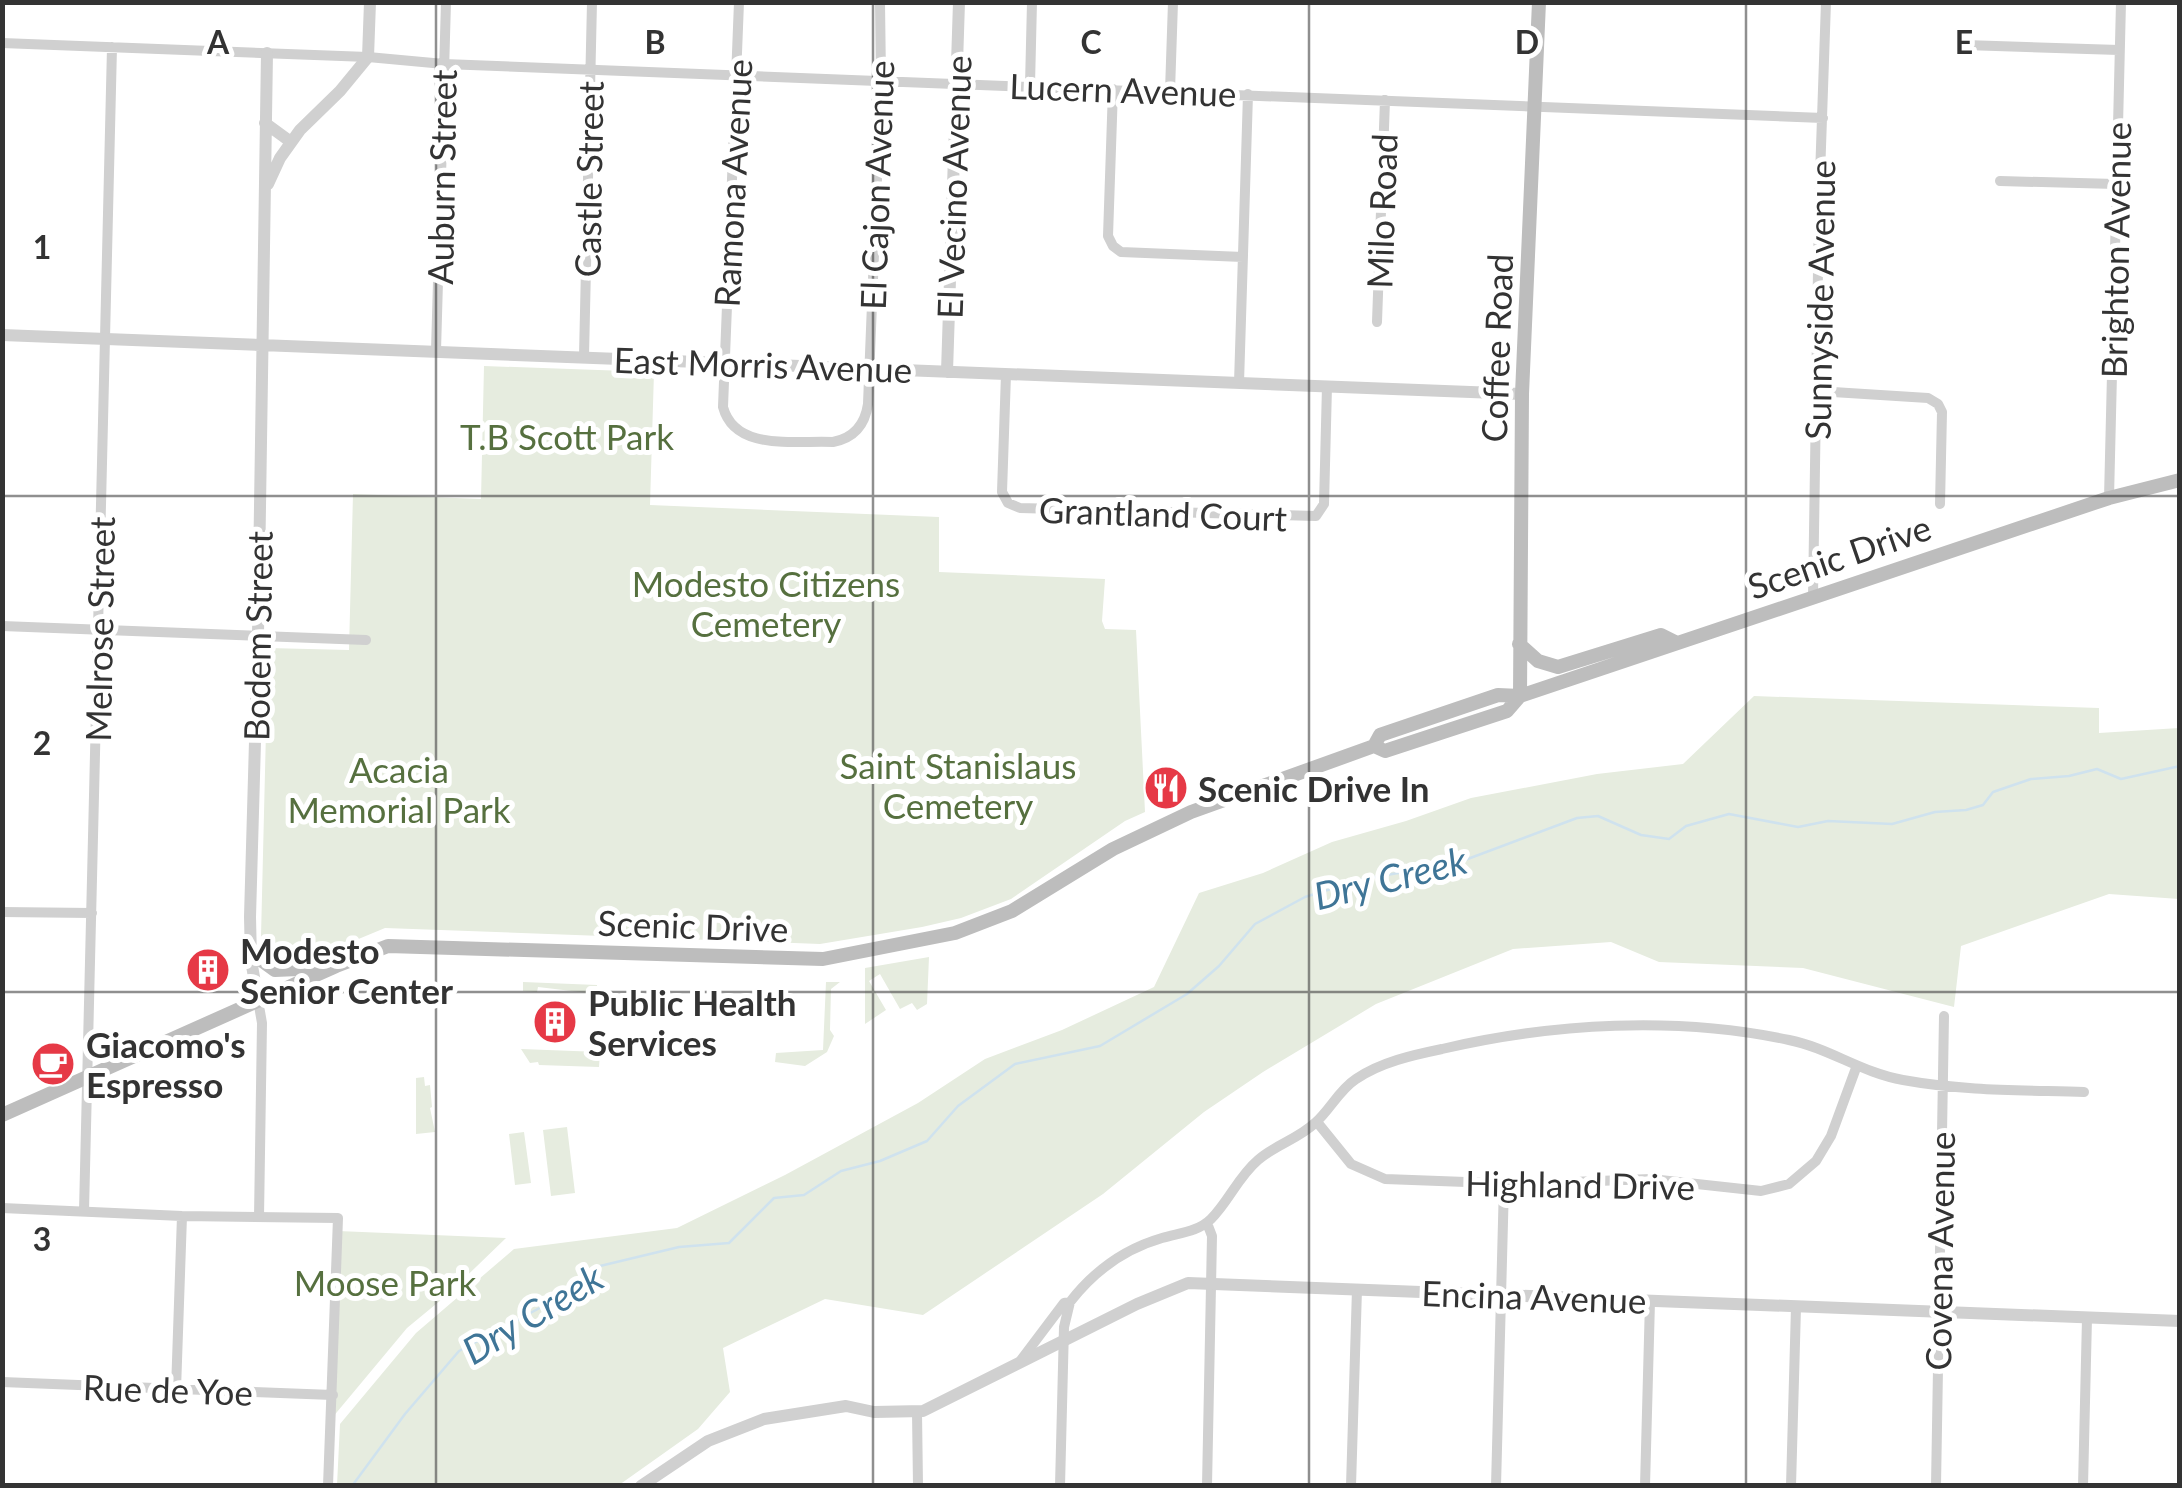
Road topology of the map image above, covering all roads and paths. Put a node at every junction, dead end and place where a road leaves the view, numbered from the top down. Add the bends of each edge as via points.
1 (370, 2) edge
2 (446, 2) edge
3 (592, 2) edge
4 (739, 2) edge
5 (880, 2) edge
6 (958, 2) edge
7 (1032, 2) edge
8 (1174, 2) edge
9 (1540, 2) edge
10 (1826, 2) edge
11 (2121, 2) edge
12 (2, 42) edge
13 (1964, 45) dead end
14 (112, 47) junction
15 (2120, 50) junction
16 (267, 53) junction
17 (368, 57) junction
18 (444, 64) junction
19 (590, 69) junction
20 (737, 74) junction
21 (881, 80) junction
22 (957, 82) junction
23 (1030, 85) junction
24 (1112, 88) junction
25 (1170, 91) junction
26 (1248, 94) junction
27 (1385, 100) junction
28 (1536, 106) junction
29 (1823, 118) junction
30 (264, 123) junction
31 (291, 142) junction
32 (2000, 181) dead end
33 (2116, 184) junction
34 (266, 193) junction
35 (1243, 256) junction
36 (1377, 322) dead end
37 (2, 335) edge
38 (106, 339) junction
39 (263, 345) junction
40 (436, 351) junction
41 (584, 356) junction
42 (724, 363) junction
43 (870, 368) junction
44 (947, 372) junction
45 (1006, 374) junction
46 (1239, 383) junction
47 (1327, 386) junction
48 (1817, 391) junction
49 (1522, 394) junction
50 (2180, 480) edge
51 (2109, 498) junction
52 (1940, 504) dead end
53 (1813, 597) junction
54 (2, 626) edge
55 (100, 629) junction
56 (258, 636) junction
57 (366, 640) dead end
58 (1677, 643) junction
59 (1519, 644) junction
60 (1520, 696) junction
61 (2, 912) edge
62 (92, 913) junction
63 (250, 952) junction
64 (336, 966) junction
65 (258, 1000) junction
66 (1944, 1016) dead end
67 (1856, 1068) junction
68 (89, 1078) junction
69 (1942, 1086) junction
70 (2084, 1092) dead end
71 (2, 1115) edge
72 (1316, 1122) junction
73 (1504, 1184) junction
74 (2, 1208) edge
75 (84, 1210) junction
76 (182, 1216) junction
77 (258, 1217) junction
78 (1207, 1223) junction
79 (1210, 1283) junction
80 (1357, 1289) junction
81 (1501, 1295) junction
82 (1650, 1301) junction
83 (1070, 1302) junction
84 (1796, 1306) junction
85 (1938, 1313) junction
86 (2088, 1318) junction
87 (2180, 1322) edge
88 (1064, 1340) junction
89 (1019, 1362) junction
90 (2, 1382) edge
91 (176, 1390) junction
92 (333, 1395) junction
93 (917, 1412) junction
94 (328, 1486) edge
95 (641, 1486) edge
96 (918, 1486) edge
97 (1060, 1486) edge
98 (1206, 1486) edge
99 (1351, 1486) edge
100 (1496, 1486) edge
101 (1645, 1486) edge
102 (1791, 1486) edge
103 (1936, 1486) edge
104 (2083, 1486) edge

1 - 17 street
2 - 18 street, Auburn Street
3 - 19 street, Castle Street
4 - 20 street, Ramona Avenue
5 - 21 street, El Cajon Avenue
6 - 22 street, El Vecino Avenue
7 - 23 street
8 - 25 street
9 - 28 main road, Coffee Road
10 - 29 street, Sunnyside Avenue
11 - 15 street, Brighton Avenue
12 - 14 street, Lucern Avenue
13 - 15 street
14 - 16 street, Lucern Avenue
14 - 38 street, Melrose Street
15 - 33 street, Brighton Avenue
16 - 17 street, Lucern Avenue
16 - 30 street, Bodem Street
17 - 18 street, Lucern Avenue
17 - 31 street
18 - 19 street, Lucern Avenue
18 - 40 street, Auburn Street
19 - 20 street, Lucern Avenue
19 - 41 street, Castle Street
20 - 21 street, Lucern Avenue
20 - 42 street, Ramona Avenue
21 - 22 street, Lucern Avenue
21 - 43 street, El Cajon Avenue
22 - 23 street, Lucern Avenue
22 - 44 street, El Vecino Avenue
23 - 24 street, Lucern Avenue
24 - 25 street, Lucern Avenue
24 - 35 street via 1112,246 1121,252
25 - 26 street, Lucern Avenue
26 - 27 street, Lucern Avenue
26 - 35 street
27 - 28 street, Lucern Avenue
27 - 36 street, Milo Road
28 - 29 street, Lucern Avenue
28 - 49 main road, Coffee Road
29 - 48 street, Sunnyside Avenue
30 - 31 street
30 - 34 street, Bodem Street
31 - 34 street
32 - 33 street
33 - 51 street, Brighton Avenue
34 - 39 street, Bodem Street
35 - 46 street
37 - 38 street, East Morris Avenue
38 - 39 street, East Morris Avenue
38 - 55 street, Melrose Street
39 - 40 street, East Morris Avenue
39 - 56 street, Bodem Street
40 - 41 street, East Morris Avenue
41 - 42 street, East Morris Avenue
42 - 43 street, East Morris Avenue
42 - 43 street, Ramona Avenue via 722,407 735,430 753,438 833,442 852,436 863,423
43 - 44 street, East Morris Avenue
44 - 45 street, East Morris Avenue
45 - 46 street, East Morris Avenue
45 - 47 street, Grantland Court via 1002,492 1020,508 1316,516 1324,504
46 - 47 street, East Morris Avenue
47 - 49 street, East Morris Avenue
48 - 52 street via 1938,404
48 - 53 street, Sunnyside Avenue
49 - 59 main road, Coffee Road
50 - 51 main road, Scenic Drive
51 - 53 main road, Scenic Drive
53 - 58 main road, Scenic Drive
54 - 55 street
55 - 56 street
55 - 62 street, Melrose Street
56 - 57 street
56 - 63 street, Bodem Street
58 - 59 main road via 1661,635 1558,668
58 - 60 main road, Scenic Drive
59 - 60 main road, Coffee Road
60 - 64 main road, Scenic Drive via 1507,711 1385,751 1374,746 1190,812 1114,849 1030,902 955,933 823,959 405,944
61 - 62 street
62 - 68 street, Melrose Street
63 - 64 main road via 281,971
63 - 65 street, Bodem Street
64 - 65 main road, Scenic Drive
65 - 68 main road, Scenic Drive
65 - 77 street, Bodem Street
66 - 69 street, Covena Avenue
67 - 69 street
67 - 72 street via 1799,1042 1736,1032 1555,1030 1466,1043 1382,1066 1352,1082
67 - 73 street, Highland Drive via 1822,1152 1783,1186 1754,1192 1634,1179
68 - 71 main road, Scenic Drive
68 - 75 street, Melrose Street
69 - 70 street
69 - 85 street, Covena Avenue
72 - 73 street, Highland Drive via 1351,1164 1376,1177
72 - 78 street via 1259,1159
73 - 81 street
74 - 75 street
75 - 76 street
76 - 77 street
76 - 91 street
77 - 92 street via 338,1218
78 - 79 street
78 - 83 street via 1125,1253
79 - 80 street, Encina Avenue
79 - 88 street, Encina Avenue via 1177,1285
79 - 98 street
80 - 81 street, Encina Avenue
80 - 99 street
81 - 82 street, Encina Avenue
81 - 100 street
82 - 84 street, Encina Avenue
82 - 101 street
83 - 88 street
83 - 89 street
84 - 85 street, Encina Avenue
84 - 102 street
85 - 86 street, Encina Avenue
85 - 103 street, Covena Avenue
86 - 87 street, Encina Avenue
86 - 104 street
88 - 89 street, Encina Avenue
88 - 97 street
89 - 93 street, Encina Avenue
90 - 91 street, Rue de Yoe
91 - 92 street, Rue de Yoe
92 - 94 street
93 - 95 street via 846,1406 764,1419 688,1452
93 - 96 street

